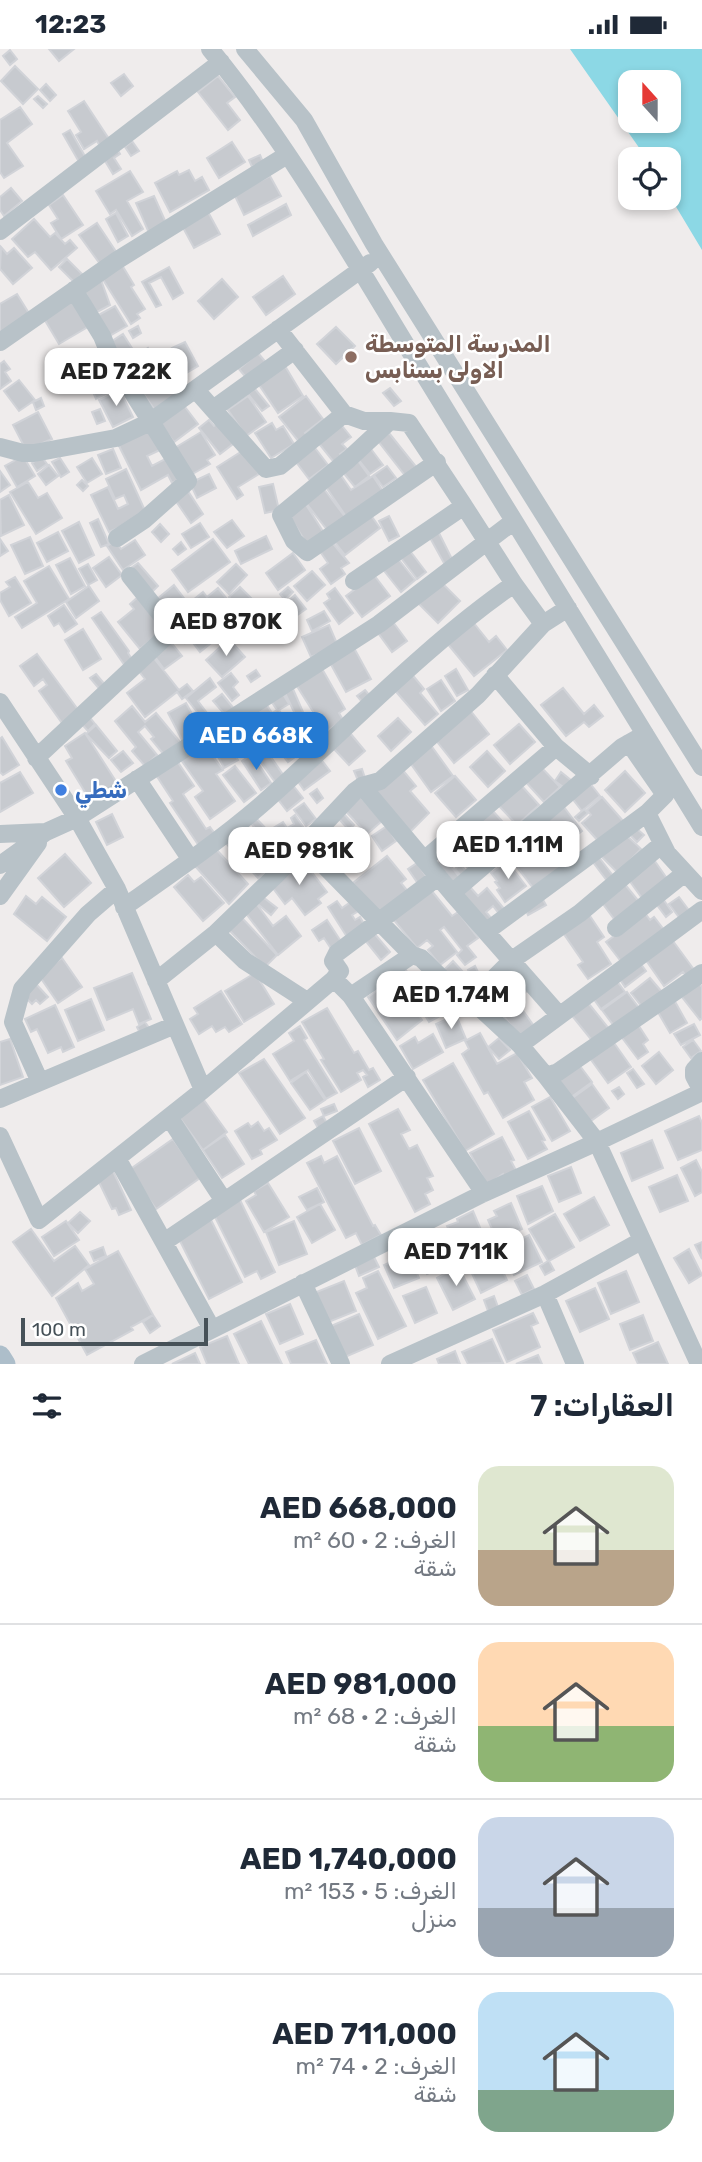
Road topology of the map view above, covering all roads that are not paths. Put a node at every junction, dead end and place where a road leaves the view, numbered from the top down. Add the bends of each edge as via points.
1 (245, 49) edge
2 (215, 56) edge
3 (287, 155) junction
4 (0, 231) edge
5 (381, 255) junction
6 (360, 270) junction
7 (74, 290) junction
8 (278, 329) junction
9 (0, 342) edge
10 (295, 350) junction
11 (196, 390) junction
12 (213, 409) junction
13 (344, 414) junction
14 (390, 421) junction
15 (150, 422) junction
16 (0, 447) edge
17 (437, 462) junction
18 (464, 506) junction
19 (514, 521) junction
20 (117, 538) dead end
21 (487, 540) junction
22 (130, 576) dead end
23 (354, 582) dead end
24 (514, 584) junction
25 (568, 608) junction
26 (543, 624) junction
27 (495, 675) junction
28 (0, 702) edge
29 (7, 727) edge
30 (645, 734) junction
31 (629, 743) junction
32 (556, 747) junction
33 (36, 758) junction
34 (702, 767) edge
35 (591, 775) junction
36 (137, 779) junction
37 (362, 786) junction
38 (647, 813) junction
39 (77, 818) junction
40 (702, 827) edge
41 (46, 832) junction
42 (0, 834) edge
43 (662, 844) junction
44 (304, 845) junction
45 (191, 860) junction
46 (424, 860) junction
47 (0, 865) edge
48 (685, 873) junction
49 (438, 877) junction
50 (117, 890) junction
51 (702, 891) edge
52 (452, 893) junction
53 (0, 896) edge
54 (124, 907) junction
55 (702, 910) edge
56 (380, 922) junction
57 (616, 928) dead end
58 (486, 931) junction
59 (216, 933) junction
60 (412, 955) junction
61 (512, 960) junction
62 (702, 974) edge
63 (334, 979) junction
64 (156, 981) junction
65 (351, 996) junction
66 (307, 1001) junction
67 (468, 1004) junction
68 (559, 1015) junction
69 (175, 1025) junction
70 (520, 1045) junction
71 (702, 1061) edge
72 (546, 1076) junction
73 (407, 1077) junction
74 (40, 1082) junction
75 (203, 1090) junction
76 (702, 1091) edge
77 (0, 1099) edge
78 (169, 1117) junction
79 (0, 1136) edge
80 (597, 1142) junction
81 (117, 1158) junction
82 (484, 1193) junction
83 (224, 1201) junction
84 (641, 1241) junction
85 (164, 1242) junction
86 (303, 1283) junction
87 (545, 1294) junction
88 (212, 1329) junction
89 (0, 1356) edge
90 (5, 1364) edge
91 (143, 1364) edge
92 (341, 1364) edge
93 (390, 1364) edge
94 (575, 1364) edge
95 (699, 1364) edge

1 - 5 street via 304,120
2 - 3 street
2 - 4 street
3 - 6 street
3 - 7 street
5 - 6 street
5 - 34 street
6 - 8 street
6 - 19 street
7 - 9 street
7 - 15 street
8 - 10 street
8 - 11 street
10 - 12 street
10 - 13 street
11 - 12 street
11 - 15 street
12 - 13 street via 266,469 280,466
13 - 14 street via 364,421
14 - 17 street via 409,423
14 - 17 street via 281,515 307,552
15 - 16 street via 116,438 34,453
15 - 20 street via 188,481
17 - 18 street
18 - 21 street
18 - 23 street
19 - 21 street
19 - 25 street
21 - 24 street
21 - 36 street via 379,624
22 - 33 street via 173,630
24 - 26 street
24 - 45 street via 470,615 260,806
25 - 26 street
25 - 30 street
26 - 27 street
27 - 32 street
27 - 37 street via 380,781
28 - 29 street
29 - 33 street
30 - 31 street
30 - 40 street
31 - 35 street
31 - 38 street via 665,795
32 - 35 street
32 - 46 street
33 - 39 street
35 - 52 street
36 - 39 street
36 - 45 street
37 - 44 street
37 - 46 street
38 - 43 street
38 - 58 street
39 - 41 street
39 - 50 street
41 - 42 street
41 - 47 street
41 - 53 street
43 - 48 street
43 - 61 street
44 - 56 street
44 - 59 street
45 - 54 street
46 - 49 street
48 - 51 street
48 - 57 street
49 - 52 street
49 - 56 street
50 - 54 street
50 - 74 street via 88,914 22,989 13,1022
52 - 58 street
54 - 64 street
55 - 68 street
56 - 60 street
56 - 63 street via 337,953 333,961 340,971
58 - 61 street
59 - 64 street
59 - 66 street via 245,961
60 - 65 street
60 - 67 street via 421,958
61 - 67 street
61 - 68 street
62 - 72 street
63 - 65 street
63 - 66 street
64 - 69 street
65 - 73 street
66 - 75 street
67 - 70 street via 479,1007
68 - 70 street
69 - 74 street
69 - 75 street
70 - 72 street
71 - 76 street via 694,1076
72 - 80 street
73 - 82 street
73 - 83 street
74 - 77 street
75 - 78 street
76 - 80 street
78 - 81 street
78 - 83 street
79 - 81 street via 39,1220
80 - 82 street
80 - 84 street
81 - 85 street
82 - 86 street
83 - 85 street
84 - 87 street
84 - 95 street
85 - 88 street
86 - 88 street
86 - 92 street
87 - 93 street
87 - 94 street
88 - 91 street
89 - 90 main road

